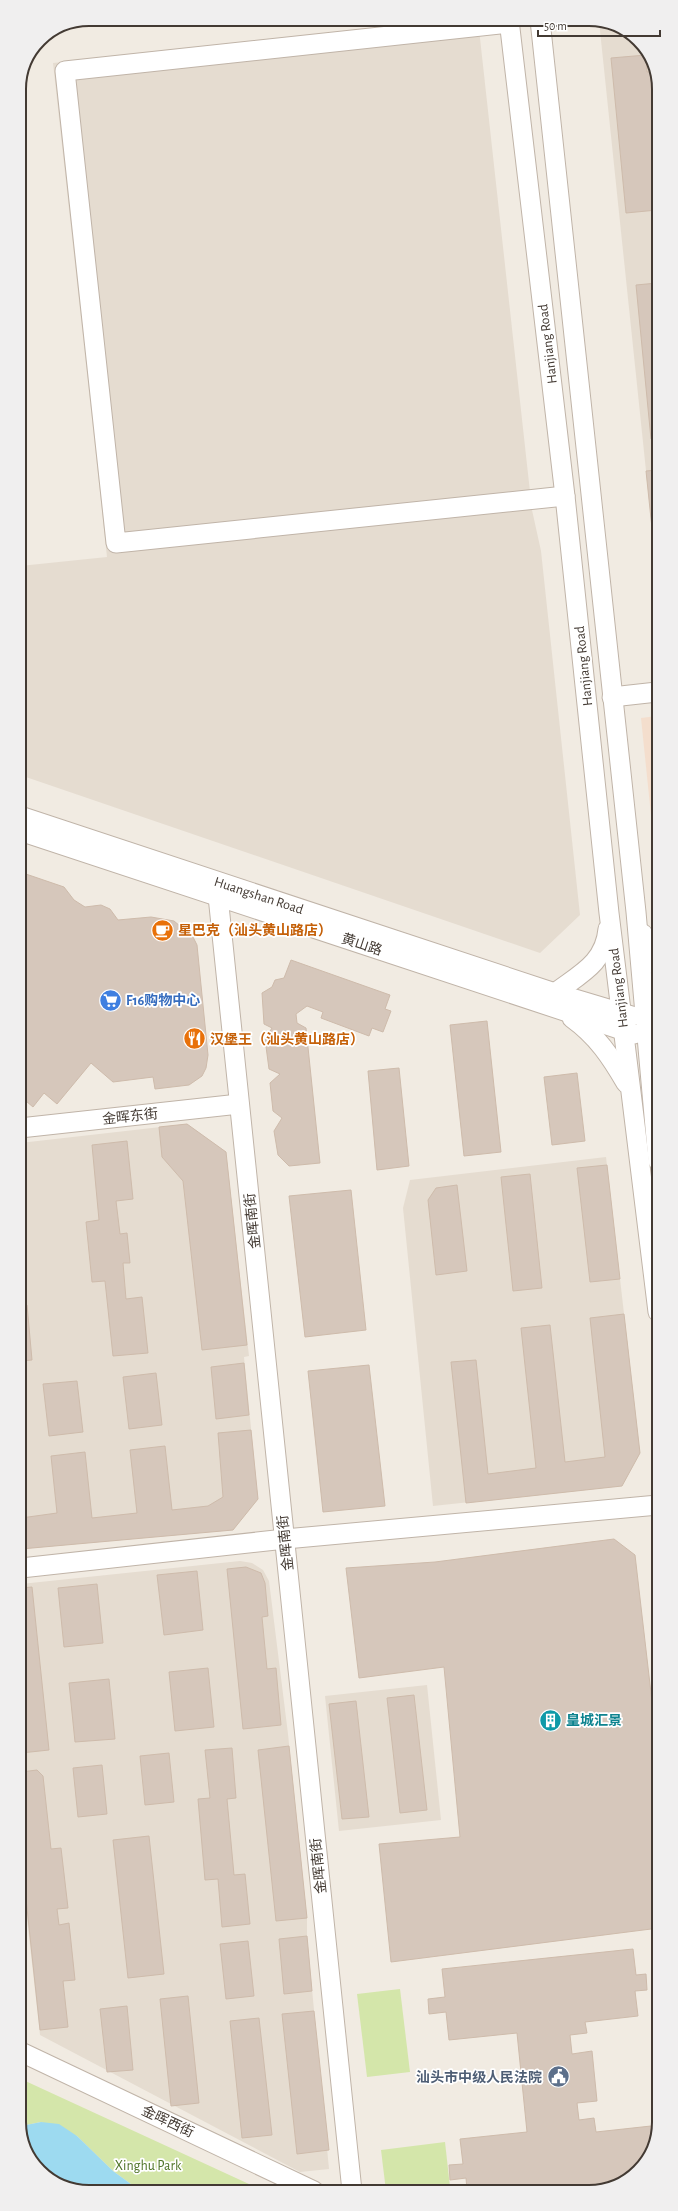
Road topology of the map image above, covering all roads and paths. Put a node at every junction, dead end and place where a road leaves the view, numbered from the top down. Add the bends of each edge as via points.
1 (465, 26) edge
2 (510, 26) edge
3 (541, 26) edge
4 (565, 496) junction
5 (652, 693) edge
6 (612, 697) junction
7 (26, 818) edge
8 (26, 833) edge
9 (218, 896) junction
10 (636, 912) junction
11 (609, 913) junction
12 (652, 956) edge
13 (557, 1001) junction
14 (622, 1022) junction
15 (652, 1032) edge
16 (631, 1094) junction
17 (239, 1104) junction
18 (26, 1127) edge
19 (652, 1264) edge
20 (652, 1506) edge
21 (285, 1539) junction
22 (26, 1567) edge
23 (26, 2054) edge
24 (301, 2185) edge
25 (351, 2185) edge

1 - 4 street via 65,71 116,543
2 - 4 street, Hanjiang Road
3 - 6 street, Hanjiang Road
4 - 11 street, Hanjiang Road
5 - 6 street
6 - 10 street, Hanjiang Road
7 - 13 street, Huangshan Road
8 - 9 street, 黄山路
9 - 13 street, 黄山路
9 - 17 street, 金晖南街
10 - 12 street via 644,940
10 - 15 street, Hanjiang Road
11 - 13 street via 606,943 596,962
11 - 14 street, Hanjiang Road
13 - 14 street, Huangshan Road
13 - 16 street via 610,1054
14 - 15 street, Huangshan Road
14 - 16 street, Hanjiang Road
16 - 19 street, Hanjiang Road
17 - 18 street, 金晖东街
17 - 21 street, 金晖南街
20 - 21 street
21 - 22 street
21 - 25 street, 金晖南街
23 - 24 street, 金晖西街

